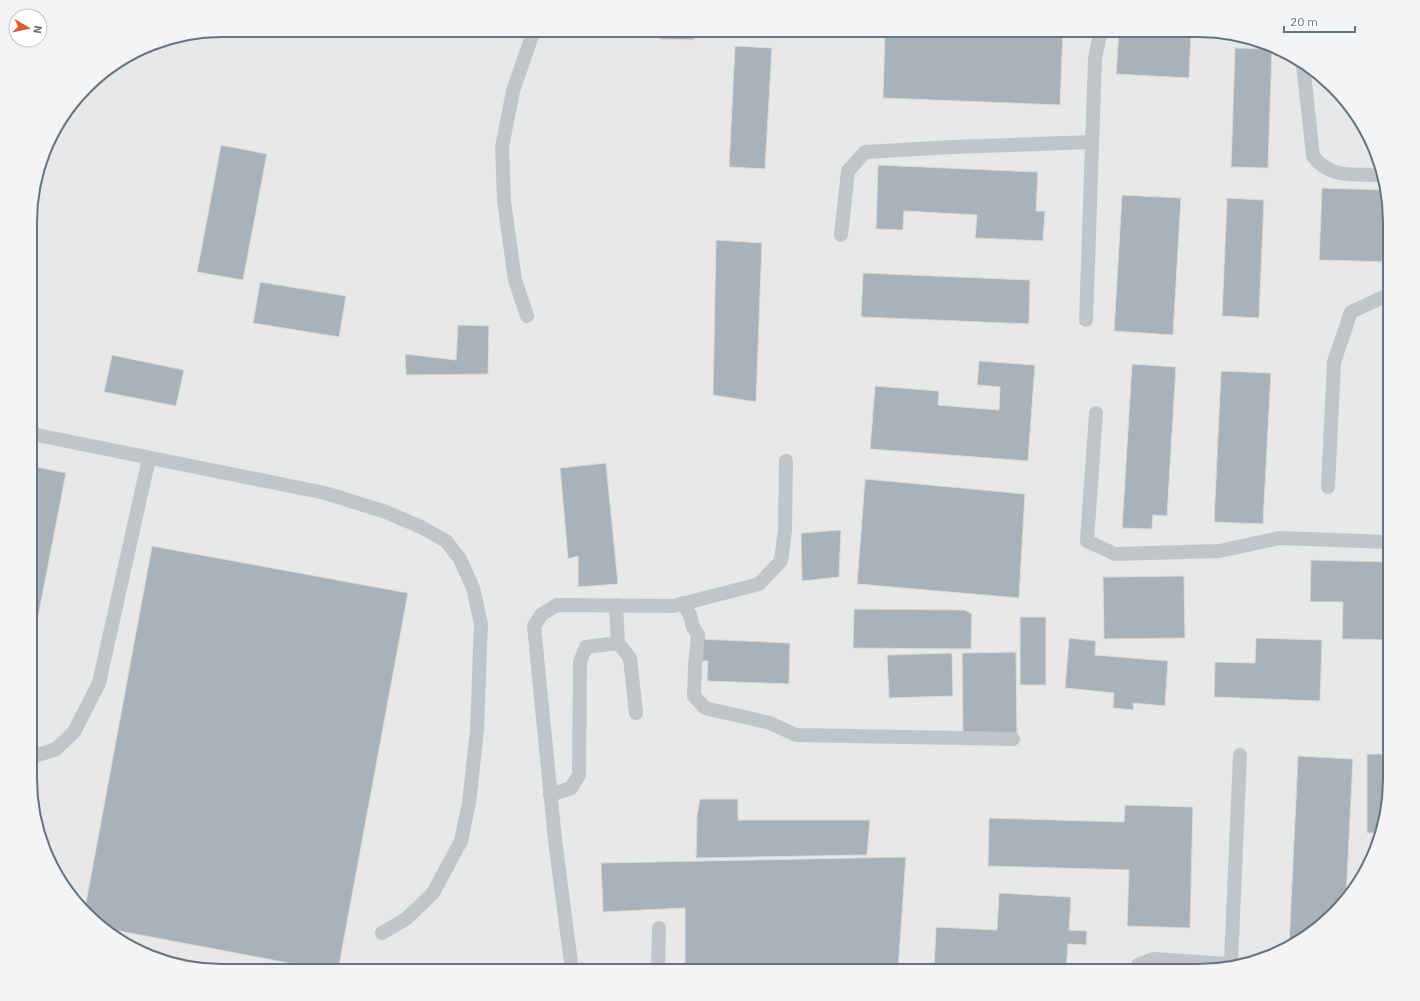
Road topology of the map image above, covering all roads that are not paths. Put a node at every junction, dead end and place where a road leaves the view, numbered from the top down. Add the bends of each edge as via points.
1 (532, 37) edge
2 (1100, 37) edge
3 (1304, 70) edge
4 (1092, 142) junction
5 (1377, 175) edge
6 (841, 235) dead end
7 (1383, 297) edge
8 (527, 316) dead end
9 (1086, 320) dead end
10 (1096, 413) dead end
11 (37, 435) edge
12 (149, 458) junction
13 (786, 461) dead end
14 (1328, 487) dead end
15 (1383, 542) edge
16 (683, 603) junction
17 (616, 605) junction
18 (618, 643) junction
19 (636, 712) dead end
20 (1013, 739) dead end
21 (1240, 755) dead end
22 (37, 756) edge
23 (550, 795) junction
24 (659, 928) dead end
25 (382, 934) dead end
26 (1230, 961) edge
27 (1216, 963) edge
28 (571, 964) edge
29 (658, 964) edge
30 (1140, 964) edge

1 - 8 lane via 513,91 502,147 504,201 515,280
2 - 4 lane via 1095,58
3 - 5 lane via 1313,156 1326,169 1334,172
4 - 6 lane via 865,152 848,171
4 - 9 lane
7 - 14 lane via 1351,312 1334,362
10 - 15 lane via 1087,541 1101,548 1115,554 1220,551 1279,538
11 - 12 lane
12 - 22 lane via 100,683 74,732 56,750
12 - 25 lane via 325,493 386,512 446,541 460,559 473,588 481,624 477,730 469,803 461,841 434,893 406,919
13 - 16 lane via 785,530 780,561 759,584
16 - 17 lane via 674,606
16 - 20 lane via 698,635 694,696 705,708 770,723 796,735
17 - 18 lane
17 - 23 lane via 557,605 542,614 534,626
18 - 19 lane via 630,658
18 - 23 lane via 586,647 580,662 579,775 571,788
21 - 26 lane
23 - 28 lane
24 - 29 lane
27 - 30 lane via 1153,959

